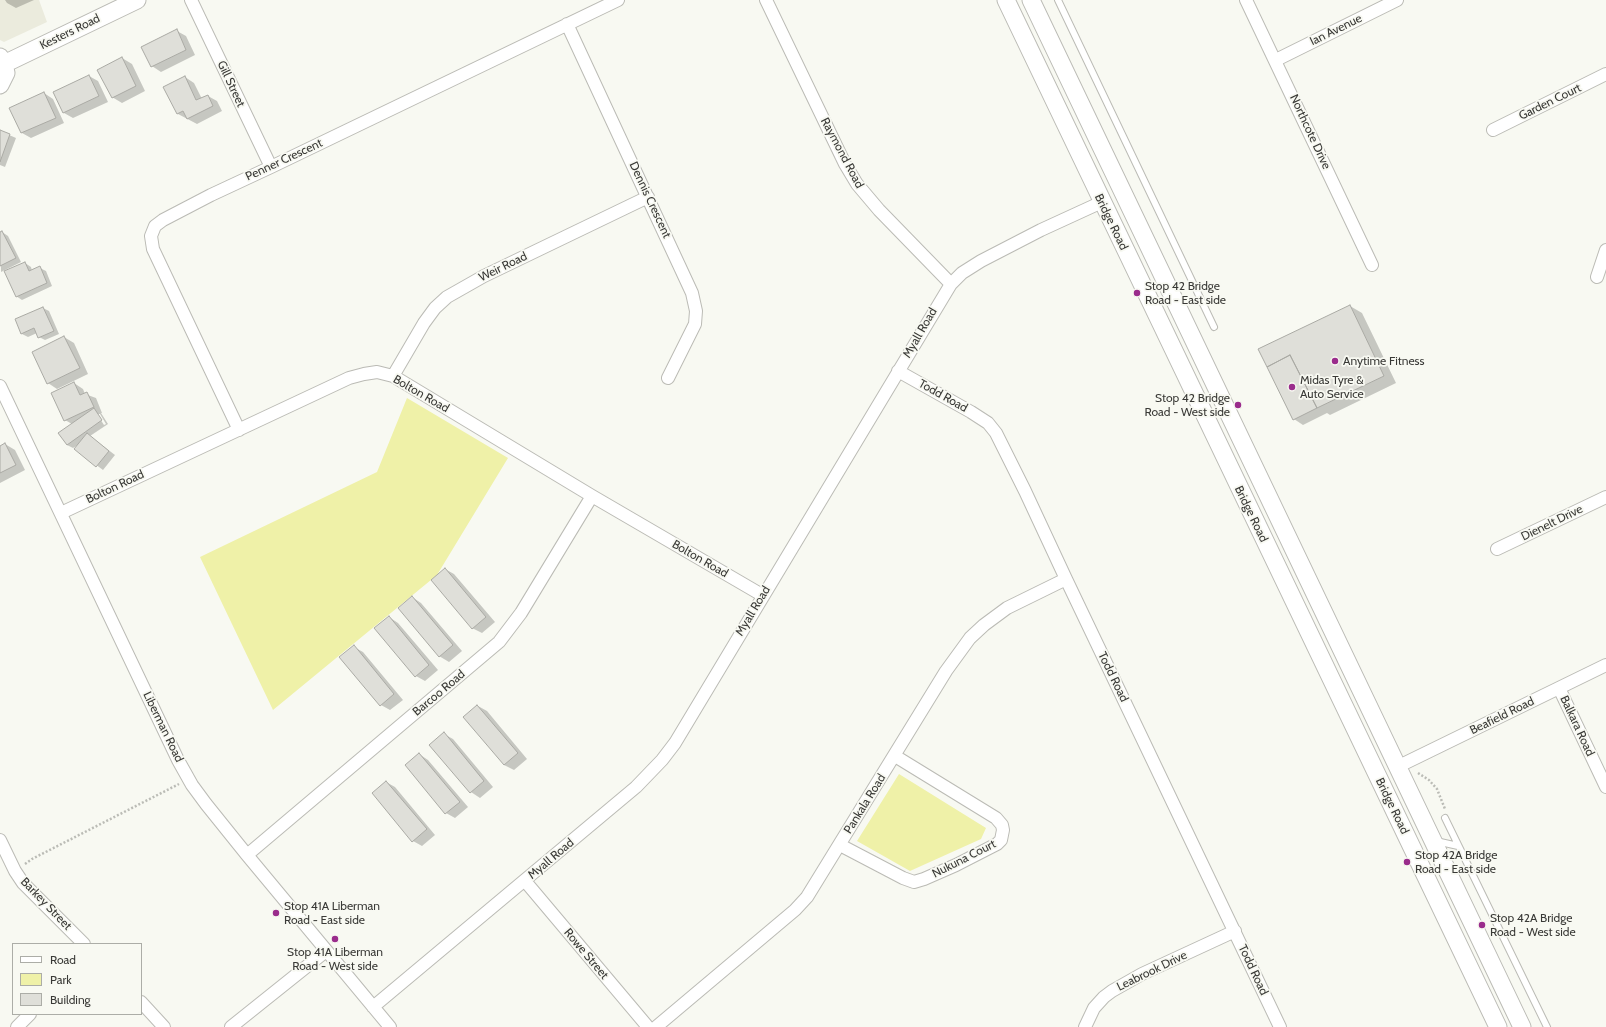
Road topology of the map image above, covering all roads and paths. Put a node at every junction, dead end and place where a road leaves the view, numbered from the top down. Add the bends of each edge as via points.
1 (137, 0) edge
2 (191, 0) edge
3 (618, 0) edge
4 (766, 0) edge
5 (1006, 0) edge
6 (1032, 0) edge
7 (1058, 0) edge
8 (1246, 0) edge
9 (1397, 0) edge
10 (567, 24) junction
11 (1276, 60) junction
12 (2, 61) edge
13 (1606, 74) edge
14 (0, 85) edge
15 (1493, 130) dead end
16 (271, 168) junction
17 (1122, 191) junction
18 (648, 197) junction
19 (1102, 202) junction
20 (1606, 250) edge
21 (1372, 265) dead end
22 (1597, 277) dead end
23 (951, 284) junction
24 (1214, 328) dead end
25 (898, 371) junction
26 (393, 376) junction
27 (668, 378) dead end
28 (0, 386) edge
29 (4, 402) edge
30 (239, 430) junction
31 (592, 496) junction
32 (1606, 497) edge
33 (61, 512) junction
34 (1497, 549) dead end
35 (1066, 579) junction
36 (762, 595) junction
37 (1606, 665) edge
38 (1559, 688) junction
39 (895, 756) junction
40 (1397, 767) junction
41 (1417, 772) dead end
42 (1378, 776) junction
43 (189, 779) junction
44 (1606, 787) edge
45 (1446, 815) joint
46 (0, 840) edge
47 (1433, 840) junction
48 (840, 845) junction
49 (1458, 846) junction
50 (247, 855) junction
51 (15, 871) junction
52 (525, 881) junction
53 (1235, 931) junction
54 (83, 943) edge
55 (326, 951) junction
56 (142, 1003) edge
57 (373, 1007) junction
58 (29, 1015) edge
59 (17, 1027) edge
60 (164, 1027) edge
61 (231, 1027) edge
62 (390, 1027) edge
63 (648, 1027) edge
64 (656, 1027) edge
65 (1085, 1027) edge
66 (1280, 1027) edge
67 (1498, 1027) edge
68 (1522, 1027) edge
69 (1547, 1027) edge

1 - 12 main road, Kesters Road
2 - 16 street, Gill Street
3 - 10 street, Penner Crescent
4 - 23 street, Raymond Road via 857,184
5 - 19 main road, Bridge Road
6 - 17 main road, Bridge Road
7 - 24 lane
8 - 11 street, Northcote Drive
9 - 11 street, Ian Avenue
10 - 16 street, Penner Crescent
10 - 18 street, Dennis Crescent
11 - 21 street, Northcote Drive
12 - 14 main road via 6,73
13 - 15 street, Garden Court
16 - 30 street, Penner Crescent via 163,220 155,226 151,236 152,249
17 - 19 main road
17 - 40 main road, Bridge Road
18 - 26 street, Weir Road via 484,276 447,297 424,323
18 - 27 street, Dennis Crescent via 688,282 696,311 693,330
19 - 23 street, Myall Road via 981,261 962,273
19 - 42 main road, Bridge Road
20 - 22 street
23 - 25 street, Myall Road
25 - 35 street, Todd Road via 960,405 992,428
25 - 36 street, Myall Road
26 - 30 street, Bolton Road via 377,372 353,377
26 - 31 street, Bolton Road
28 - 29 street, Liberman Road
29 - 33 street, Liberman Road
30 - 33 street, Bolton Road
31 - 36 street, Bolton Road
31 - 50 street, Barcoo Road via 521,613 499,642
32 - 34 street, Dienelt Drive
33 - 43 street, Liberman Road
35 - 39 street, Pankala Road via 1007,608 974,633 946,671
35 - 53 street, Todd Road
36 - 52 street, Myall Road via 675,743 662,760 636,788
37 - 38 street, Beafield Road
38 - 40 street, Beafield Road
38 - 44 street, Balkara Road
39 - 48 street, Pankala Road
39 - 48 street, Nukuna Court via 996,818 1002,825 1001,840 956,864 914,882
40 - 42 main road
40 - 47 main road, Bridge Road
41 - 45 path via 1429,780 1437,790
42 - 67 main road, Bridge Road
43 - 50 street, Liberman Road
43 - 51 path via 32,859
45 - 49 lane
46 - 51 street, Barkey Street
47 - 49 lane
47 - 68 main road, Bridge Road
48 - 64 street, Pankala Road via 800,905
49 - 69 lane
50 - 55 street, Liberman Road
51 - 54 street, Barkey Street
52 - 57 street, Myall Road
52 - 63 street, Rowe Street
53 - 65 street, Leabrook Drive via 1142,974 1112,991 1094,1008
53 - 66 street, Todd Road
55 - 57 street, Liberman Road
55 - 61 street
56 - 60 street
57 - 62 street, Liberman Road
58 - 59 street

